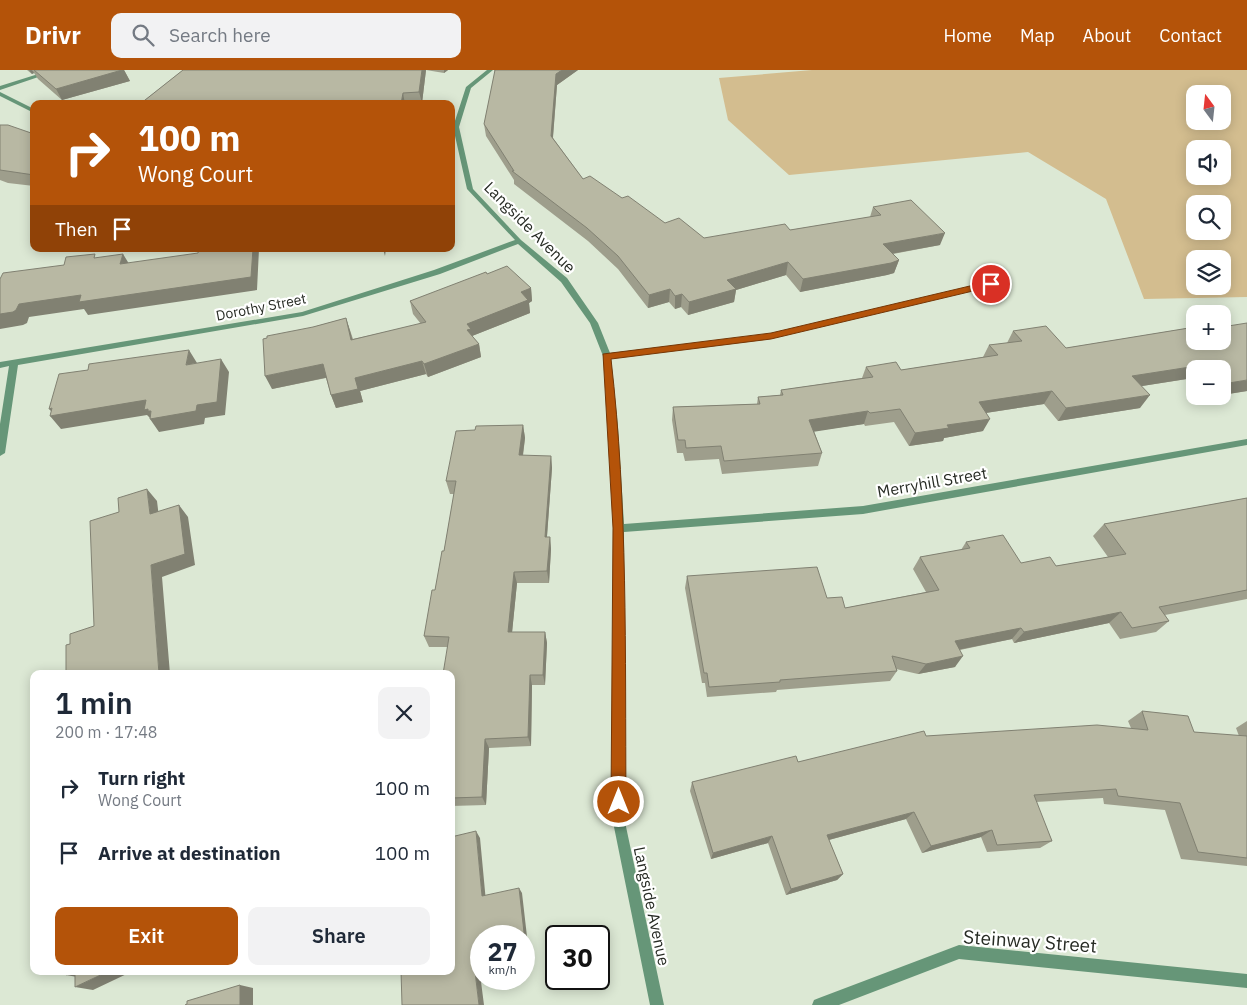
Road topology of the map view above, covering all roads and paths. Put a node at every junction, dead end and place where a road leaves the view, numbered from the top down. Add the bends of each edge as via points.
1 (56, 70) edge
2 (490, 70) edge
3 (0, 88) edge
4 (0, 94) edge
5 (30, 109) edge
6 (455, 125) edge
7 (455, 132) edge
8 (519, 241) junction
9 (991, 284) dead end
10 (606, 356) junction
11 (14, 362) junction
12 (0, 364) edge
13 (1247, 442) edge
14 (0, 453) edge
15 (619, 528) junction
16 (1247, 981) edge
17 (657, 1005) edge
18 (819, 1005) edge

1 - 3 street
2 - 6 street, Langside Avenue via 469,87
4 - 5 street
7 - 8 street, Langside Avenue via 470,189
8 - 10 street, Langside Avenue via 564,280 594,323
8 - 11 street, Dorothy Street via 437,272 302,314
9 - 10 street via 771,336
10 - 15 street, Langside Avenue via 614,428
11 - 12 street, Dorothy Street
11 - 14 street
13 - 15 street, Merryhill Street via 863,510
15 - 17 street, Langside Avenue via 619,822
16 - 18 street, Steinway Street via 959,952

